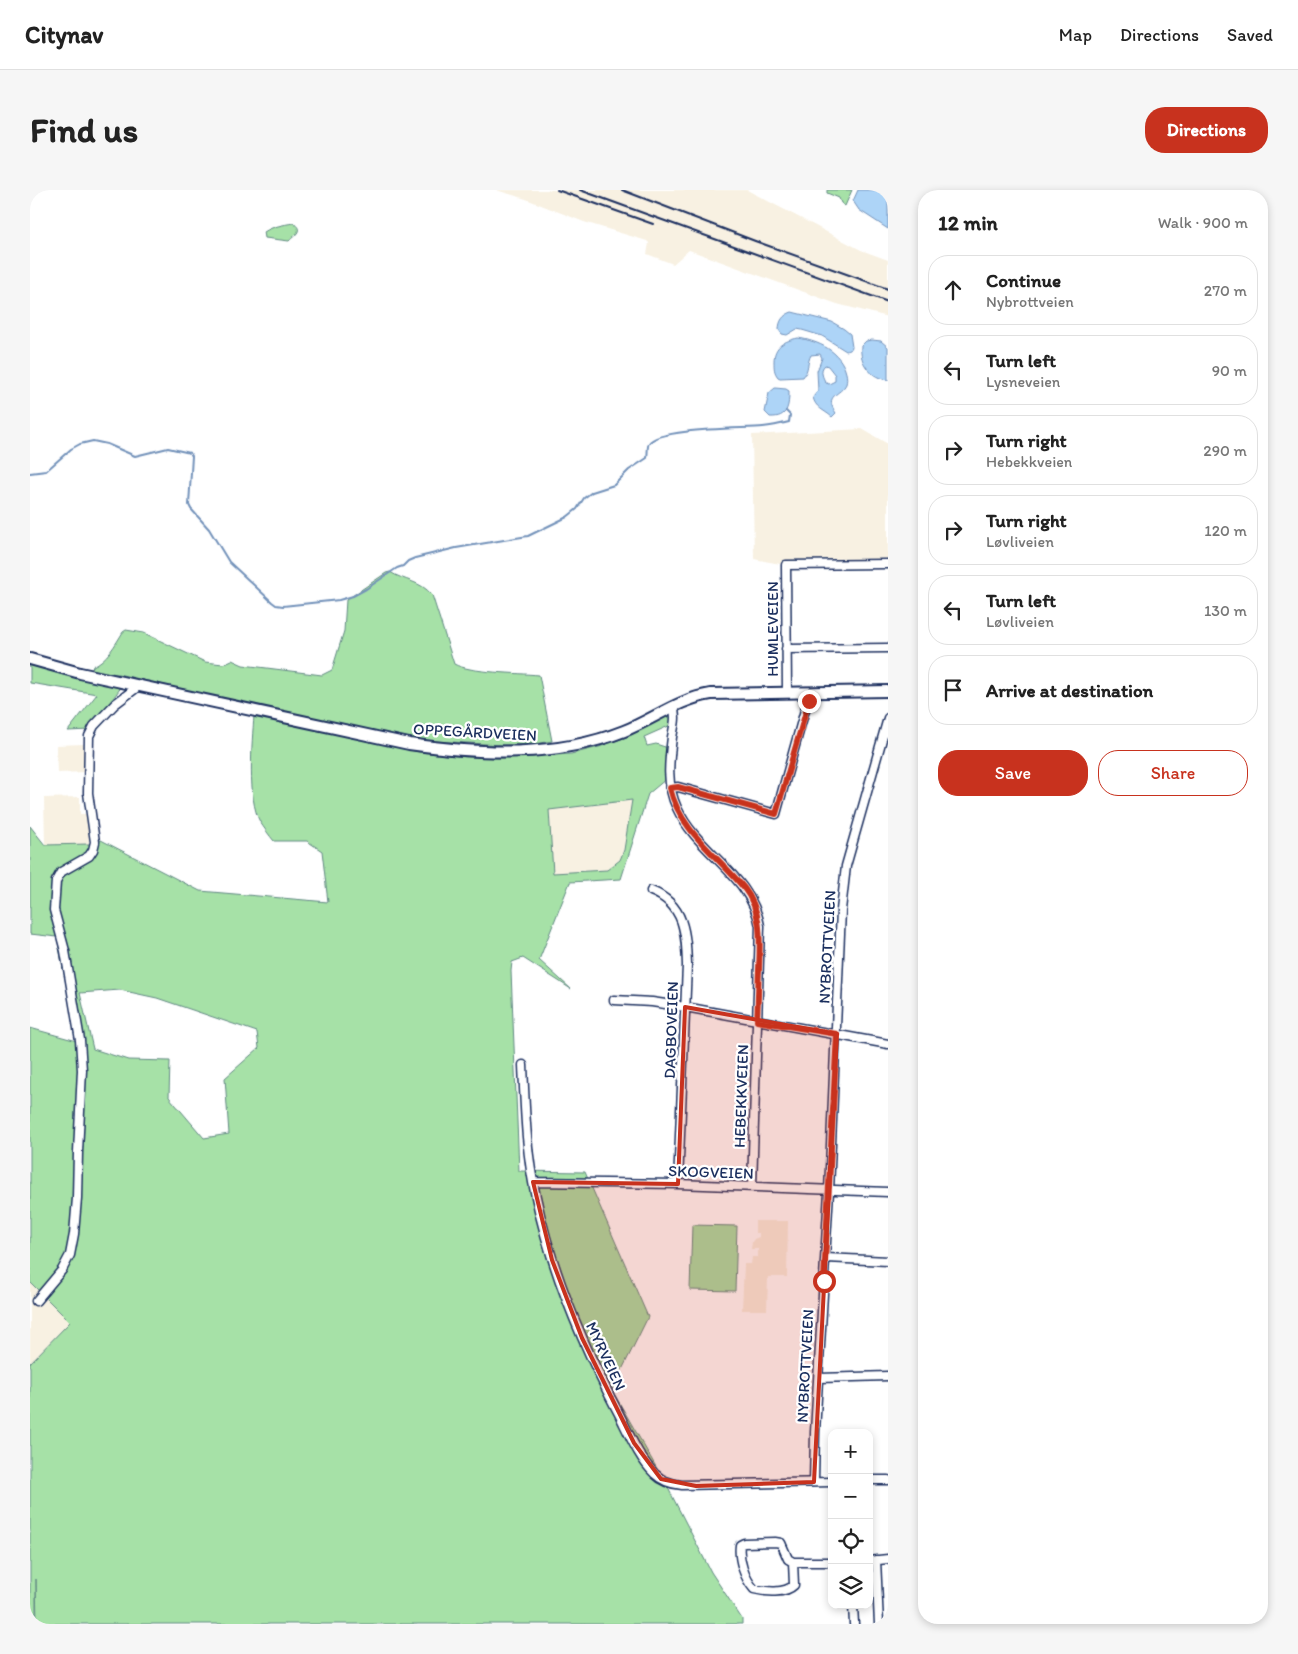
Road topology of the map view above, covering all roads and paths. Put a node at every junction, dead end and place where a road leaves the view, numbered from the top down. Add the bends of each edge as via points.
1 (888, 564) edge
2 (888, 648) edge
3 (786, 649) junction
4 (30, 659) edge
5 (140, 685) junction
6 (888, 691) edge
7 (786, 692) junction
8 (810, 692) junction
9 (673, 706) junction
10 (888, 718) edge
11 (670, 788) junction
12 (651, 891) dead end
13 (614, 1000) dead end
14 (685, 1007) junction
15 (757, 1021) junction
16 (837, 1034) junction
17 (888, 1044) edge
18 (523, 1065) dead end
19 (533, 1182) junction
20 (678, 1184) junction
21 (752, 1187) junction
22 (830, 1190) junction
23 (888, 1192) edge
24 (826, 1258) junction
25 (888, 1261) edge
26 (36, 1301) dead end
27 (888, 1376) edge
28 (819, 1378) junction
29 (873, 1480) edge
30 (888, 1480) edge
31 (814, 1482) junction
32 (828, 1482) edge
33 (888, 1559) edge
34 (873, 1561) edge
35 (794, 1562) junction
36 (828, 1562) edge
37 (872, 1564) edge
38 (853, 1609) edge
39 (854, 1624) edge
40 (879, 1624) edge

1 - 3 street, HUMLEVEIEN via 786,565
2 - 3 street
3 - 7 street, HUMLEVEIEN
4 - 5 main road, OPPEGÅRDVEIEN
5 - 9 main road, OPPEGÅRDVEIEN via 409,744 502,752 555,750 597,740 624,731
5 - 26 street via 115,704 89,736 88,793 95,842 88,856 61,872 56,882 54,910 65,951 82,1070 77,1198 70,1255
6 - 8 main road, OPPEGÅRDVEIEN
7 - 8 main road, OPPEGÅRDVEIEN
7 - 9 main road, OPPEGÅRDVEIEN via 711,694
8 - 11 street via 776,814 678,787
9 - 11 street, HEBEKKVEIEN
10 - 16 street, NYBROTTVEIEN via 846,866 841,910
11 - 15 street, HEBEKKVEIEN via 685,823 744,888 757,912 760,932
12 - 14 street, DAGBOVEIEN via 669,901 683,924 687,965
13 - 14 street
14 - 15 street
14 - 20 street, DAGBOVEIEN
15 - 16 street
15 - 21 street, HEBEKKVEIEN
16 - 17 street
16 - 22 street, NYBROTTVEIEN
18 - 19 street, MYRVEIEN
19 - 20 street, SKOGVEIEN
19 - 31 street, MYRVEIEN via 552,1260 575,1322 626,1428 652,1472 664,1481 682,1485
20 - 21 street, SKOGVEIEN
21 - 22 street, SKOGVEIEN
22 - 23 street, SKOGVEIEN
22 - 24 street, NYBROTTVEIEN
24 - 25 street
24 - 28 street, NYBROTTVEIEN
27 - 28 street
28 - 31 street, NYBROTTVEIEN
29 - 30 street
31 - 32 street, MYRVEIEN
33 - 34 street
35 - 35 street via 788,1559 781,1543 740,1545 744,1573 754,1590 783,1591 792,1588
35 - 36 street
37 - 40 street
38 - 39 street

